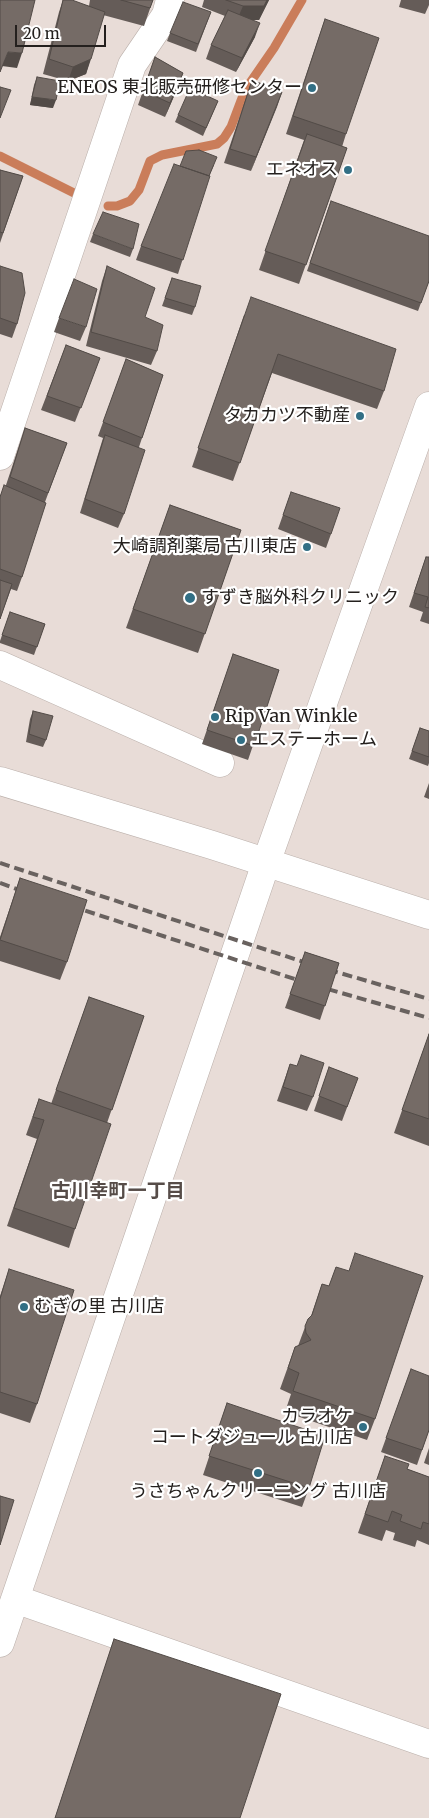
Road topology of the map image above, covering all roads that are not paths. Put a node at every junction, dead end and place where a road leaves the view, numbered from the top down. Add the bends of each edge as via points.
1 (170, 0) edge
2 (429, 406) edge
3 (0, 456) edge
4 (0, 665) edge
5 (220, 763) dead end
6 (0, 781) edge
7 (266, 862) junction
8 (429, 915) edge
9 (8, 1598) edge
10 (0, 1643) edge
11 (429, 1744) edge

1 - 3 street via 166,14 132,64
2 - 7 street
4 - 5 street
6 - 7 street
7 - 8 street
7 - 9 street
9 - 10 street
9 - 11 street

